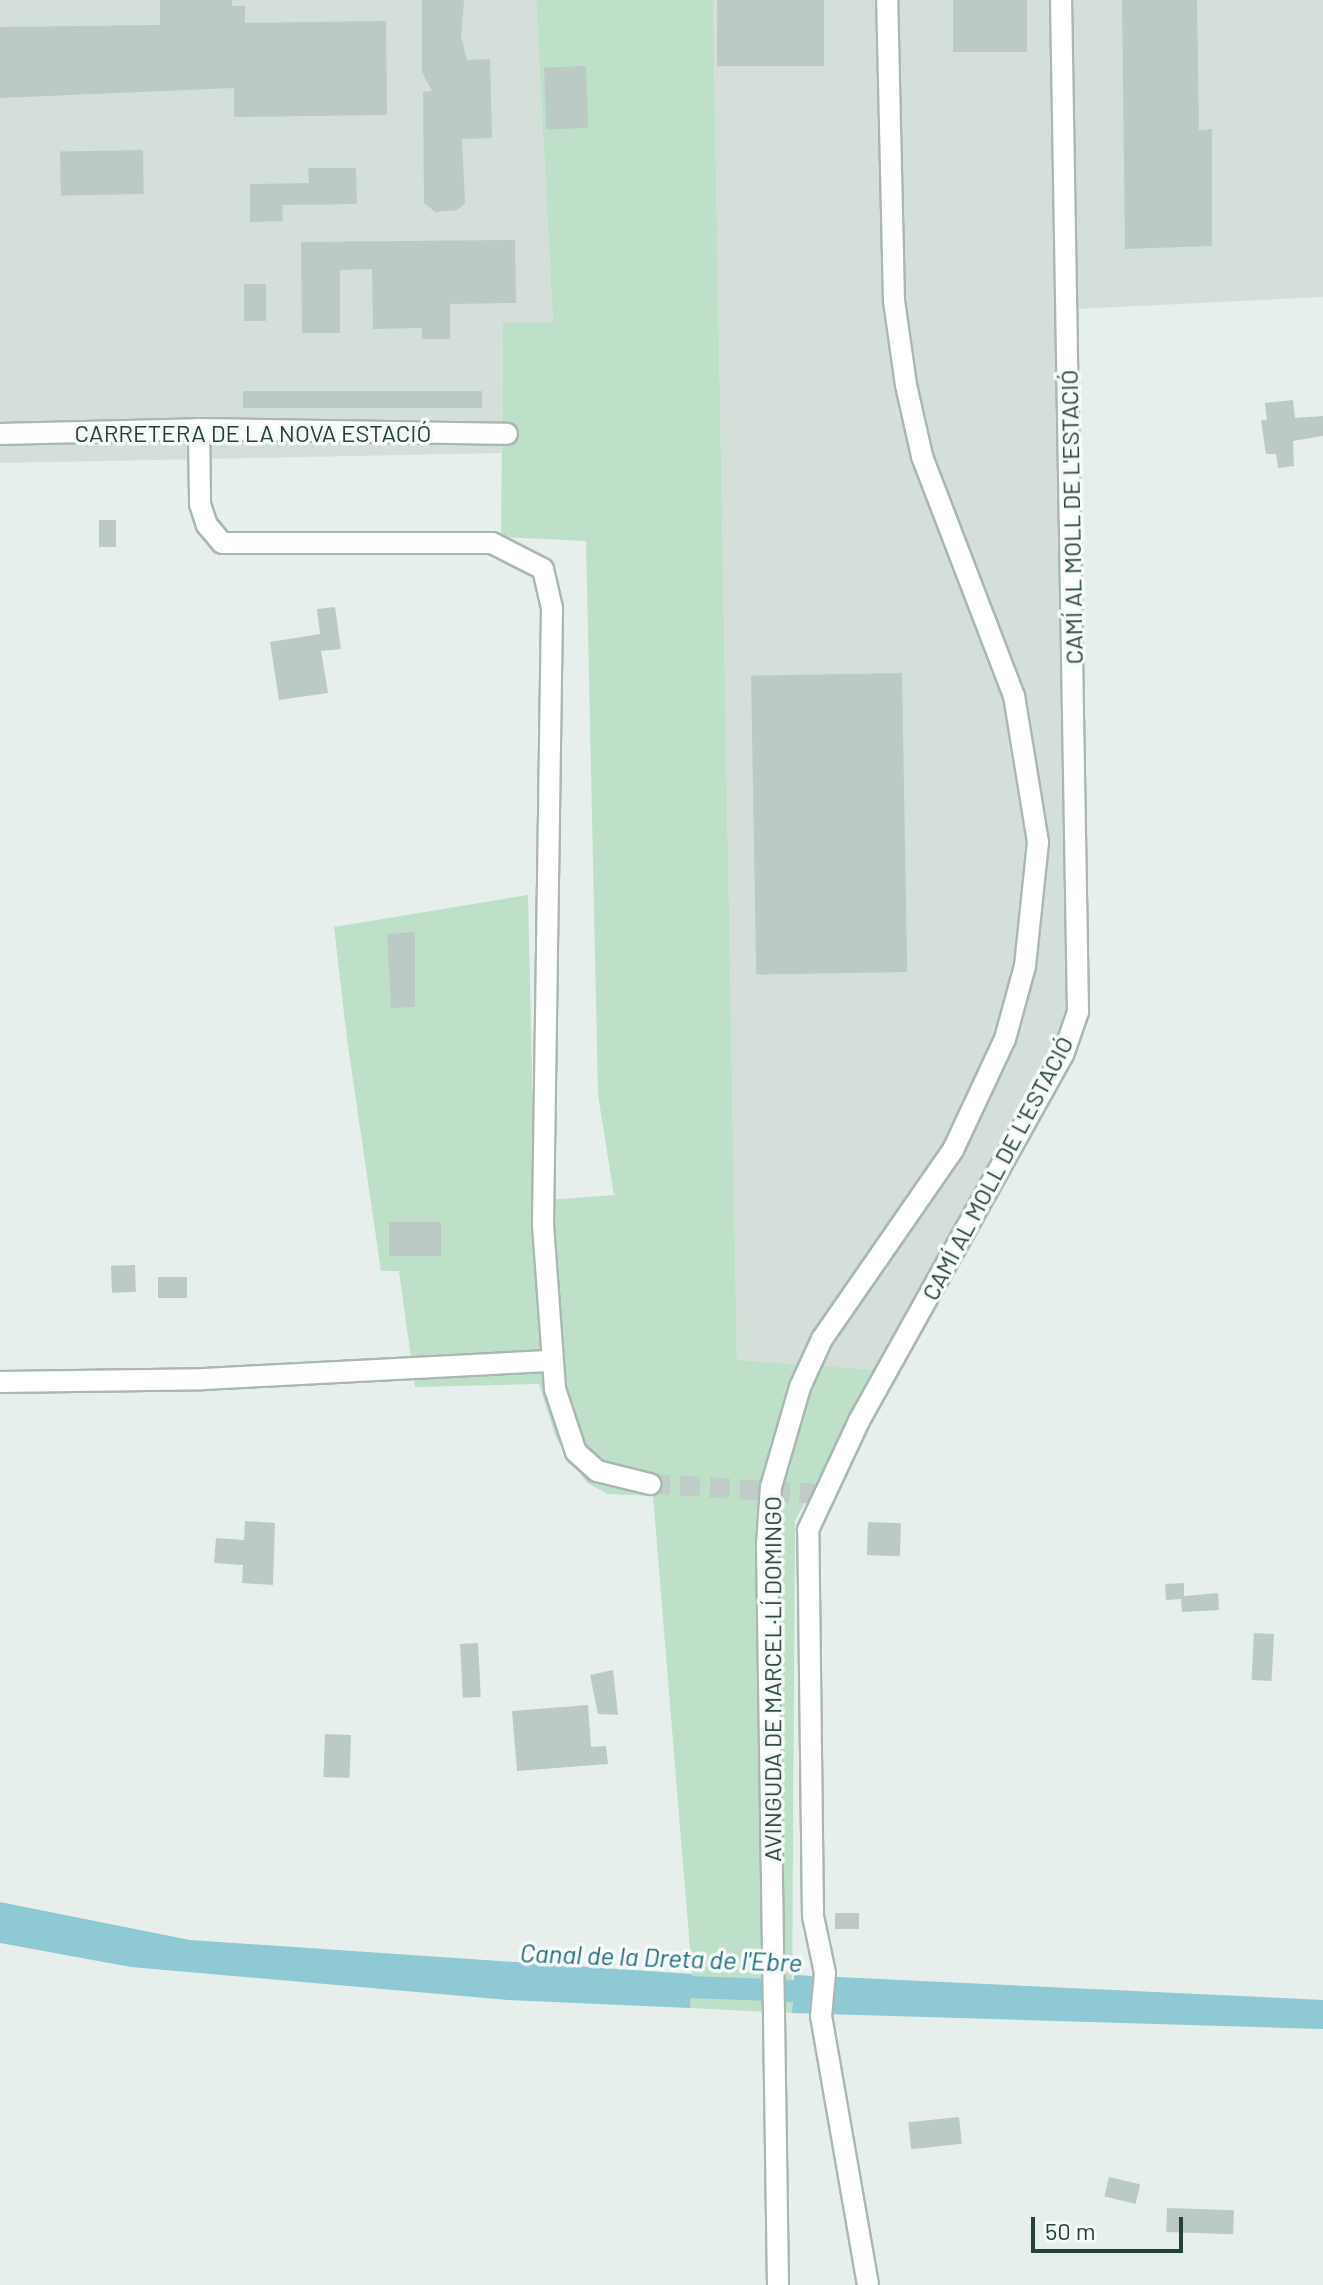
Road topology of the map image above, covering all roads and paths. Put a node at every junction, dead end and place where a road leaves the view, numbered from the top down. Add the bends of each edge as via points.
1 (887, 0) edge
2 (1061, 0) edge
3 (199, 429) junction
4 (0, 434) edge
5 (507, 434) dead end
6 (553, 1361) junction
7 (0, 1382) edge
8 (650, 1484) tunnel mouth
9 (778, 2285) edge
10 (868, 2285) edge

1 - 9 street, AVINGUDA DE MARCEL·LÍ DOMINGO via 889,207 906,385 922,456 1014,696 1038,842 1025,966 1005,1039 953,1150 822,1339 781,1448 767,1545
2 - 10 street, CAMÍ AL MOLL DE L'ESTACIÓ via 1078,1012 1063,1055 859,1421 808,1530 810,1864 813,1916 825,1973 821,2017
3 - 4 street, CARRETERA DE LA NOVA ESTACIÓ
3 - 5 street, CARRETERA DE LA NOVA ESTACIÓ
3 - 6 street via 200,504 207,525 222,543 492,543 543,569 552,608 543,1225
6 - 7 street via 204,1379
6 - 8 street via 555,1389 576,1452 597,1471

